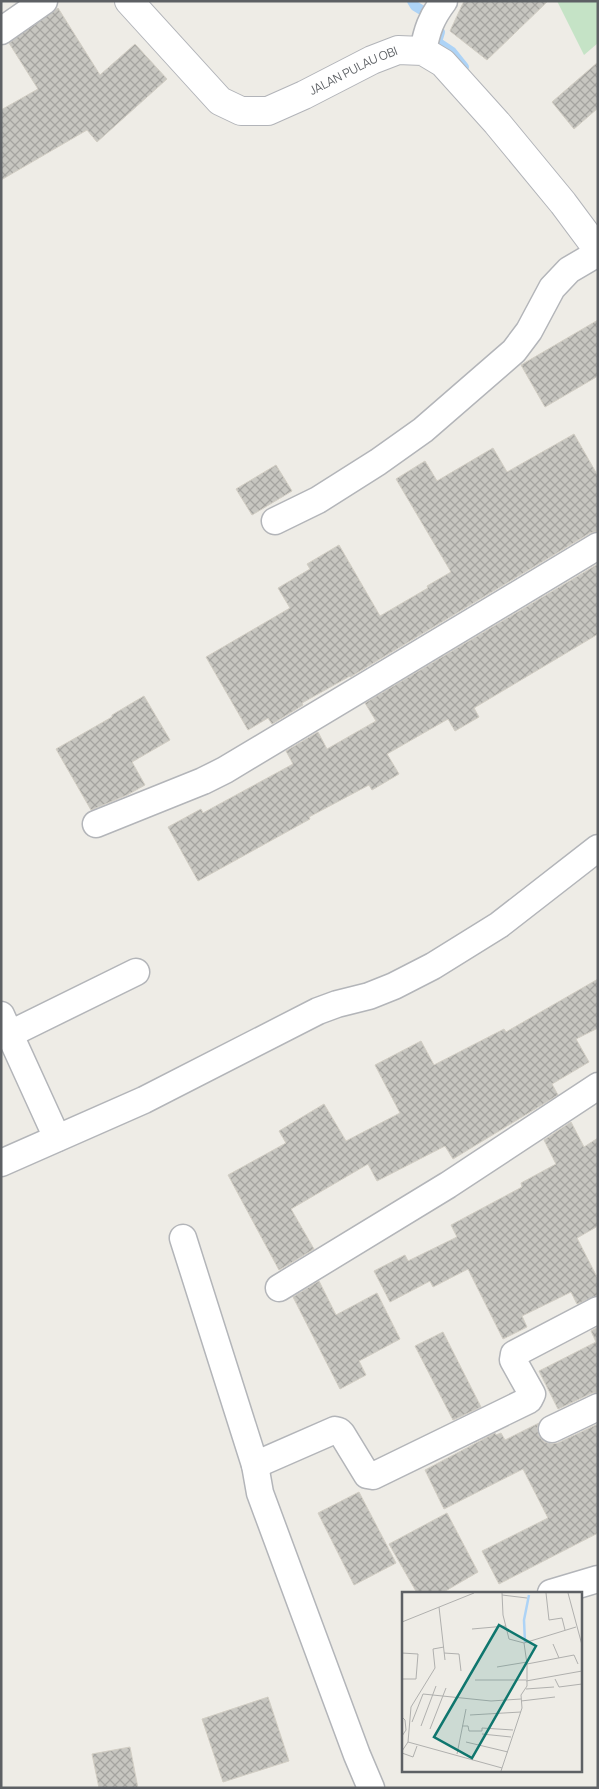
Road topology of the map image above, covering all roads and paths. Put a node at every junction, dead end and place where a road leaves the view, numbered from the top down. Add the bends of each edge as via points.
1 (44, 1) edge
2 (128, 1) edge
3 (433, 23) edge
4 (1, 31) edge
5 (598, 251) edge
6 (275, 521) dead end
7 (598, 546) edge
8 (96, 824) dead end
9 (598, 848) edge
10 (136, 972) dead end
11 (6, 1025) edge
12 (598, 1086) edge
13 (58, 1138) junction
14 (1, 1163) edge
15 (183, 1238) dead end
16 (279, 1288) dead end
17 (598, 1310) edge
18 (598, 1407) edge
19 (552, 1429) dead end
20 (255, 1466) junction
21 (598, 1578) edge
22 (554, 1592) edge
23 (371, 1788) edge

1 - 4 street
2 - 3 street, JALAN PULAU OBI via 220,101 241,111 268,111 304,95 398,50
3 - 5 street, JALAN PULAU OBI via 443,63 563,203
5 - 6 street via 556,283 514,351 423,430 318,500
7 - 8 street via 225,770
9 - 13 street via 499,925 433,966 369,996 318,1012 144,1100
10 - 11 street
11 - 13 street
12 - 16 street via 448,1185
13 - 14 street
15 - 20 street
17 - 20 street via 514,1354 513,1360 532,1394 529,1400 373,1476 367,1476 339,1431 335,1430
18 - 19 street
20 - 23 street via 260,1493
21 - 22 street

